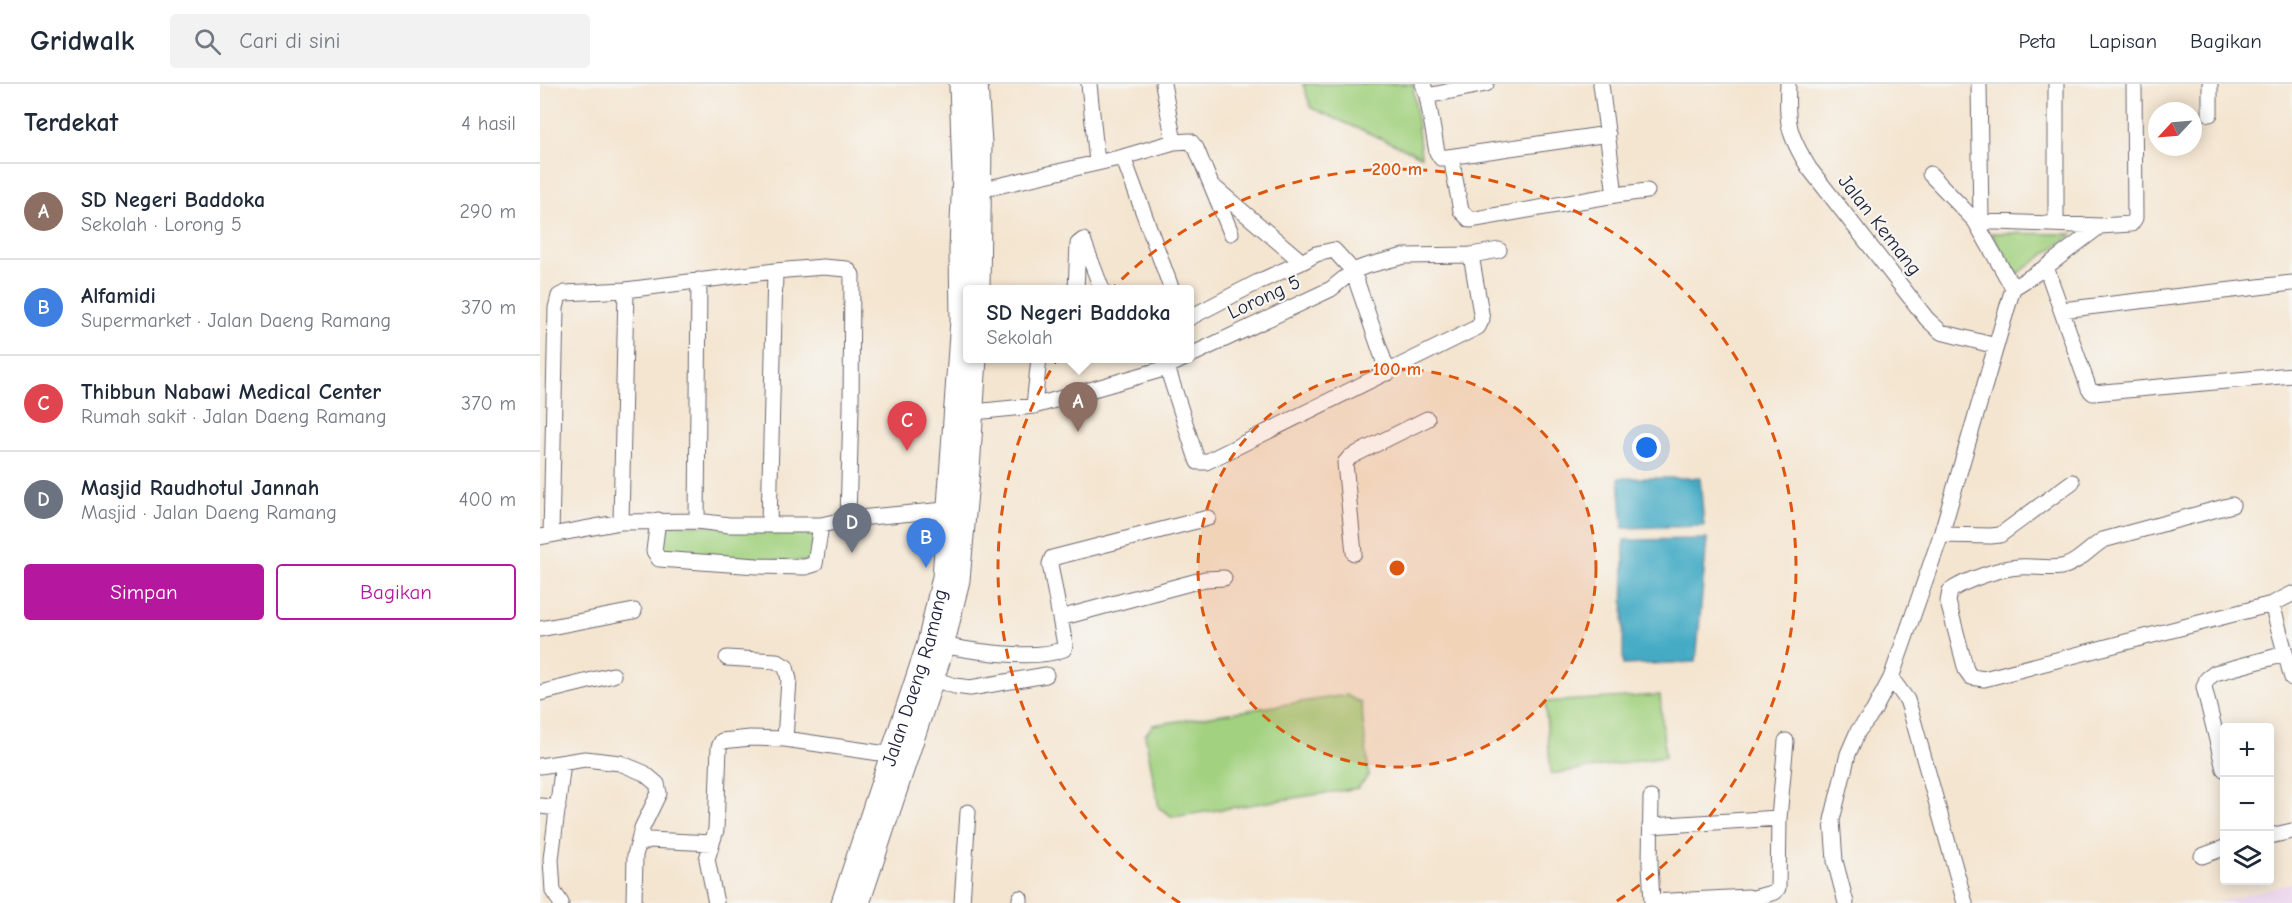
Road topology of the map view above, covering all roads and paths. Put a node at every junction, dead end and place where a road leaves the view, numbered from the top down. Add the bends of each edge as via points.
1 (960, 84) edge
2 (977, 84) edge
3 (1089, 84) edge
4 (1163, 84) edge
5 (1486, 84) edge
6 (1601, 84) edge
7 (1788, 84) edge
8 (1979, 84) edge
9 (2056, 84) edge
10 (2134, 84) edge
11 (2210, 84) edge
12 (1425, 90) edge
13 (2210, 114) dead end
14 (1608, 134) junction
15 (1174, 142) junction
16 (972, 143) junction
17 (1123, 157) junction
18 (1452, 157) junction
19 (1097, 162) junction
20 (1930, 174) dead end
21 (1213, 186) junction
22 (980, 190) junction
23 (1647, 191) dead end
24 (1615, 195) junction
25 (1978, 222) junction
26 (2056, 223) junction
27 (2100, 226) junction
28 (1231, 233) dead end
29 (970, 250) junction
30 (1499, 250) dead end
31 (1471, 255) junction
32 (1302, 262) junction
33 (2046, 267) junction
34 (775, 271) junction
35 (1353, 271) junction
36 (699, 280) junction
37 (2292, 283) edge
38 (966, 285) edge
39 (978, 285) edge
40 (1076, 285) edge
41 (1100, 285) edge
42 (1170, 285) edge
43 (2013, 288) junction
44 (626, 290) junction
45 (963, 304) edge
46 (2062, 310) junction
47 (1194, 315) edge
48 (1996, 346) junction
49 (1194, 354) edge
50 (975, 363) edge
51 (1038, 363) edge
52 (1175, 363) edge
53 (1167, 367) junction
54 (1388, 373) junction
55 (2292, 375) edge
56 (1034, 406) junction
57 (964, 413) junction
58 (1427, 419) dead end
59 (2072, 482) dead end
60 (2232, 506) dead end
61 (957, 509) junction
62 (1208, 518) dead end
63 (848, 519) junction
64 (658, 520) junction
65 (697, 521) junction
66 (621, 522) junction
67 (769, 525) junction
68 (821, 525) junction
69 (1941, 535) junction
70 (546, 536) edge
71 (1354, 553) dead end
72 (1224, 578) dead end
73 (2292, 594) edge
74 (2272, 604) junction
75 (634, 611) dead end
76 (1060, 618) junction
77 (540, 629) edge
78 (936, 644) junction
79 (2285, 654) junction
80 (727, 658) dead end
81 (613, 675) dead end
82 (1046, 675) dead end
83 (1891, 678) junction
84 (2292, 678) edge
85 (933, 679) junction
86 (540, 693) edge
87 (785, 739) junction
88 (1786, 741) dead end
89 (2220, 753) edge
90 (900, 756) junction
91 (563, 763) junction
92 (540, 766) edge
93 (1651, 798) dead end
94 (540, 806) edge
95 (558, 808) junction
96 (968, 812) dead end
97 (1779, 818) junction
98 (1650, 825) junction
99 (2292, 831) edge
100 (2274, 835) edge
101 (712, 843) junction
102 (638, 845) junction
103 (2220, 849) edge
104 (2202, 856) dead end
105 (1755, 897) junction
106 (1652, 902) edge
107 (561, 903) edge
108 (634, 903) edge
109 (716, 903) edge
110 (842, 903) edge
111 (859, 903) edge
112 (962, 903) edge
113 (1736, 903) edge
114 (1846, 903) edge
115 (1965, 903) edge

1 - 16 main road, Jalan Daeng Ramang
2 - 16 main road, Jalan Daeng Ramang
3 - 19 street
4 - 15 street
5 - 12 street
6 - 14 street
7 - 48 street, Jalan Kemang via 1786,116 1796,147 1927,319 1941,332
8 - 25 street
9 - 26 street
10 - 27 street via 2134,218 2131,224
11 - 13 street
12 - 18 street via 1437,152 1441,158
14 - 18 street
14 - 24 street
15 - 17 street
15 - 21 street via 1194,144
16 - 22 main road, Jalan Daeng Ramang
16 - 29 main road, Jalan Daeng Ramang
17 - 19 street
17 - 42 street
18 - 24 street via 1461,211 1470,220
19 - 22 street
20 - 25 street
21 - 28 street
21 - 32 street
22 - 29 main road, Jalan Daeng Ramang
23 - 24 street
25 - 26 street
25 - 43 street
26 - 27 street
27 - 33 street
29 - 38 main road, Jalan Daeng Ramang
29 - 39 main road, Jalan Daeng Ramang
30 - 31 street, Lorong 5
31 - 35 street, Lorong 5 via 1404,256
31 - 54 street via 1481,324
32 - 35 street via 1334,250
32 - 47 street
33 - 43 street
33 - 46 street
34 - 36 street
34 - 63 street via 839,267 847,268 852,275
34 - 67 street
35 - 49 street, Lorong 5 via 1331,289
35 - 54 street
36 - 44 street
36 - 65 street
37 - 46 street
40 - 41 street via 1078,244 1083,240
43 - 48 street
44 - 66 street
44 - 70 street via 565,293 557,299
45 - 57 main road, Jalan Daeng Ramang
46 - 55 street via 2089,389 2095,394
48 - 69 street
50 - 57 main road, Jalan Daeng Ramang
51 - 56 street
52 - 53 street
53 - 54 street via 1196,457 1202,463
53 - 56 street
56 - 57 street
57 - 61 main road, Jalan Daeng Ramang
58 - 71 street via 1345,463
59 - 69 street via 2000,535
60 - 74 street via 2103,540 2076,561 2061,567 2017,567 1963,582 1950,591 1948,602 1966,670 1971,677 1984,679
61 - 63 street
61 - 78 main road, Jalan Daeng Ramang via 943,577
62 - 76 street via 1051,559
63 - 68 street
64 - 65 street
64 - 66 street
64 - 68 street via 654,551 659,559 757,566 815,564
65 - 67 street
66 - 70 street
67 - 68 street
69 - 83 street
72 - 76 street via 1205,579
73 - 74 street
74 - 79 street
75 - 77 street
76 - 78 street via 1065,645 1058,652 968,651
78 - 85 main road, Jalan Daeng Ramang
78 - 90 main road, Jalan Daeng Ramang
79 - 84 street
79 - 89 street via 2215,673 2205,682
80 - 87 street via 776,661 786,667 789,680
81 - 86 street
82 - 85 street via 970,687
83 - 114 street via 1852,744 1832,820 1835,861
83 - 115 street via 1910,709
85 - 90 main road, Jalan Daeng Ramang
87 - 90 street
87 - 101 street via 730,738 721,742
88 - 97 street
90 - 110 main road, Jalan Daeng Ramang
90 - 111 main road, Jalan Daeng Ramang
91 - 92 street
91 - 95 street
91 - 102 street via 585,759 620,763 644,773 657,784 659,793
93 - 98 street
94 - 95 street
95 - 107 street via 552,873 554,894
96 - 112 street
97 - 98 street
97 - 105 street via 1777,890
98 - 106 street
99 - 100 street
101 - 102 street via 649,840
101 - 109 street via 707,859
102 - 108 street
103 - 104 street
105 - 106 street
105 - 113 street

